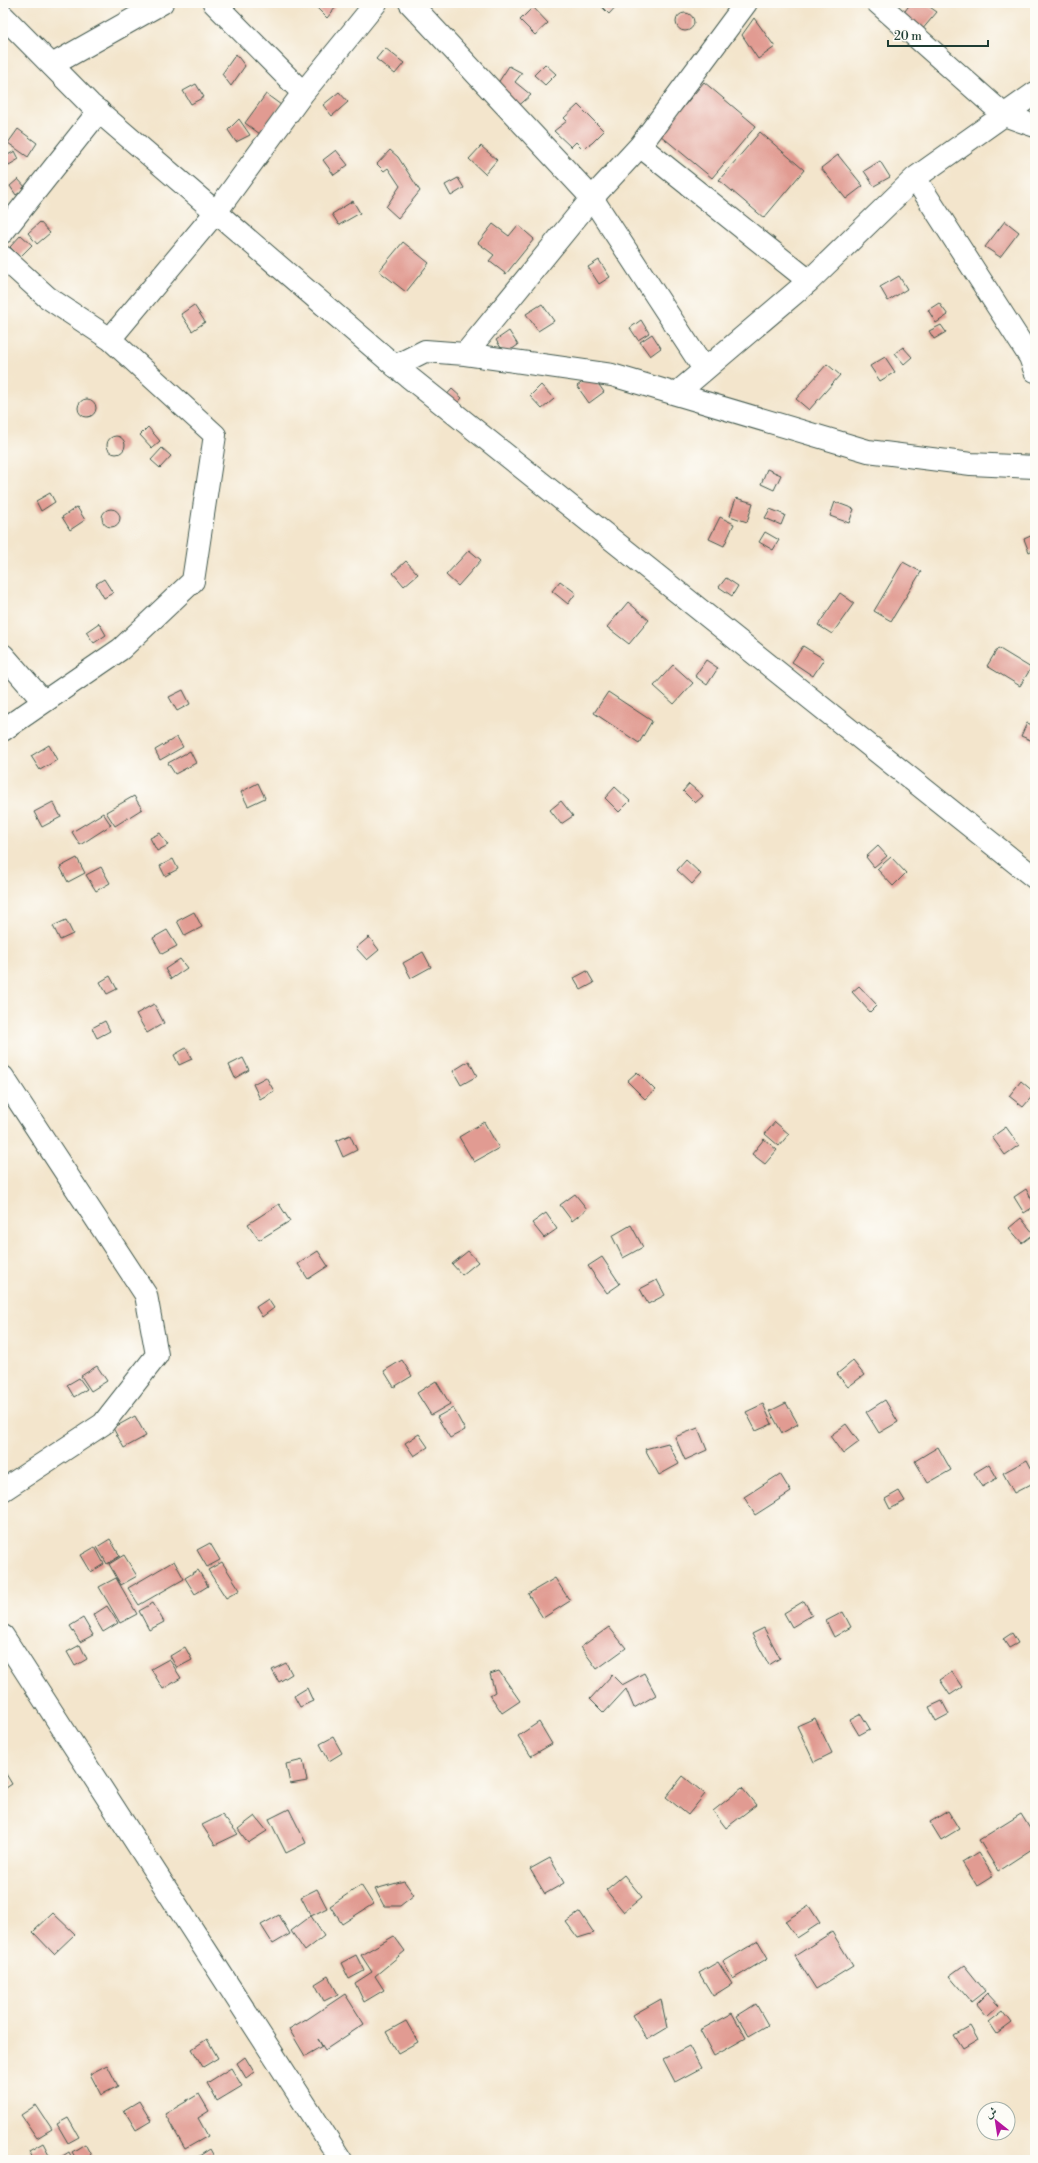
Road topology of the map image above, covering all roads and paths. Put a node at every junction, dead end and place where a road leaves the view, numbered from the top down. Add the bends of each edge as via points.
1 (162, 3) edge
2 (214, 3) edge
3 (376, 3) edge
4 (410, 3) edge
5 (746, 3) edge
6 (878, 3) edge
7 (3, 16) edge
8 (52, 65) junction
9 (303, 93) junction
10 (1035, 93) edge
11 (99, 111) junction
12 (1004, 115) junction
13 (1035, 126) edge
14 (640, 146) junction
15 (915, 178) junction
16 (592, 198) junction
17 (216, 212) junction
18 (3, 232) edge
19 (3, 257) edge
20 (809, 281) junction
21 (110, 339) junction
22 (465, 354) junction
23 (395, 366) junction
24 (704, 369) junction
25 (1035, 371) edge
26 (676, 394) junction
27 (1035, 467) edge
28 (3, 655) edge
29 (44, 702) junction
30 (3, 730) edge
31 (1035, 878) edge
32 (3, 1077) edge
33 (3, 1490) edge
34 (3, 1636) edge
35 (341, 2160) edge

1 - 8 street
2 - 9 street
3 - 9 street
4 - 16 street
5 - 14 street
6 - 12 street
7 - 8 street
8 - 11 street
9 - 17 street
10 - 12 street
11 - 17 street
11 - 18 street
12 - 13 street
12 - 15 street
14 - 16 street
14 - 20 street
15 - 20 street
15 - 25 street via 1030,357
16 - 22 street
16 - 24 street
17 - 21 street
17 - 23 street
19 - 21 street via 47,297
20 - 24 street
21 - 29 street via 215,435 193,581 121,648
22 - 23 street via 425,352
22 - 26 street via 612,375
23 - 31 street
24 - 26 street
26 - 27 street via 868,451 971,464
28 - 29 street
29 - 30 street
32 - 33 street via 146,1295 157,1356 103,1424
34 - 35 street

